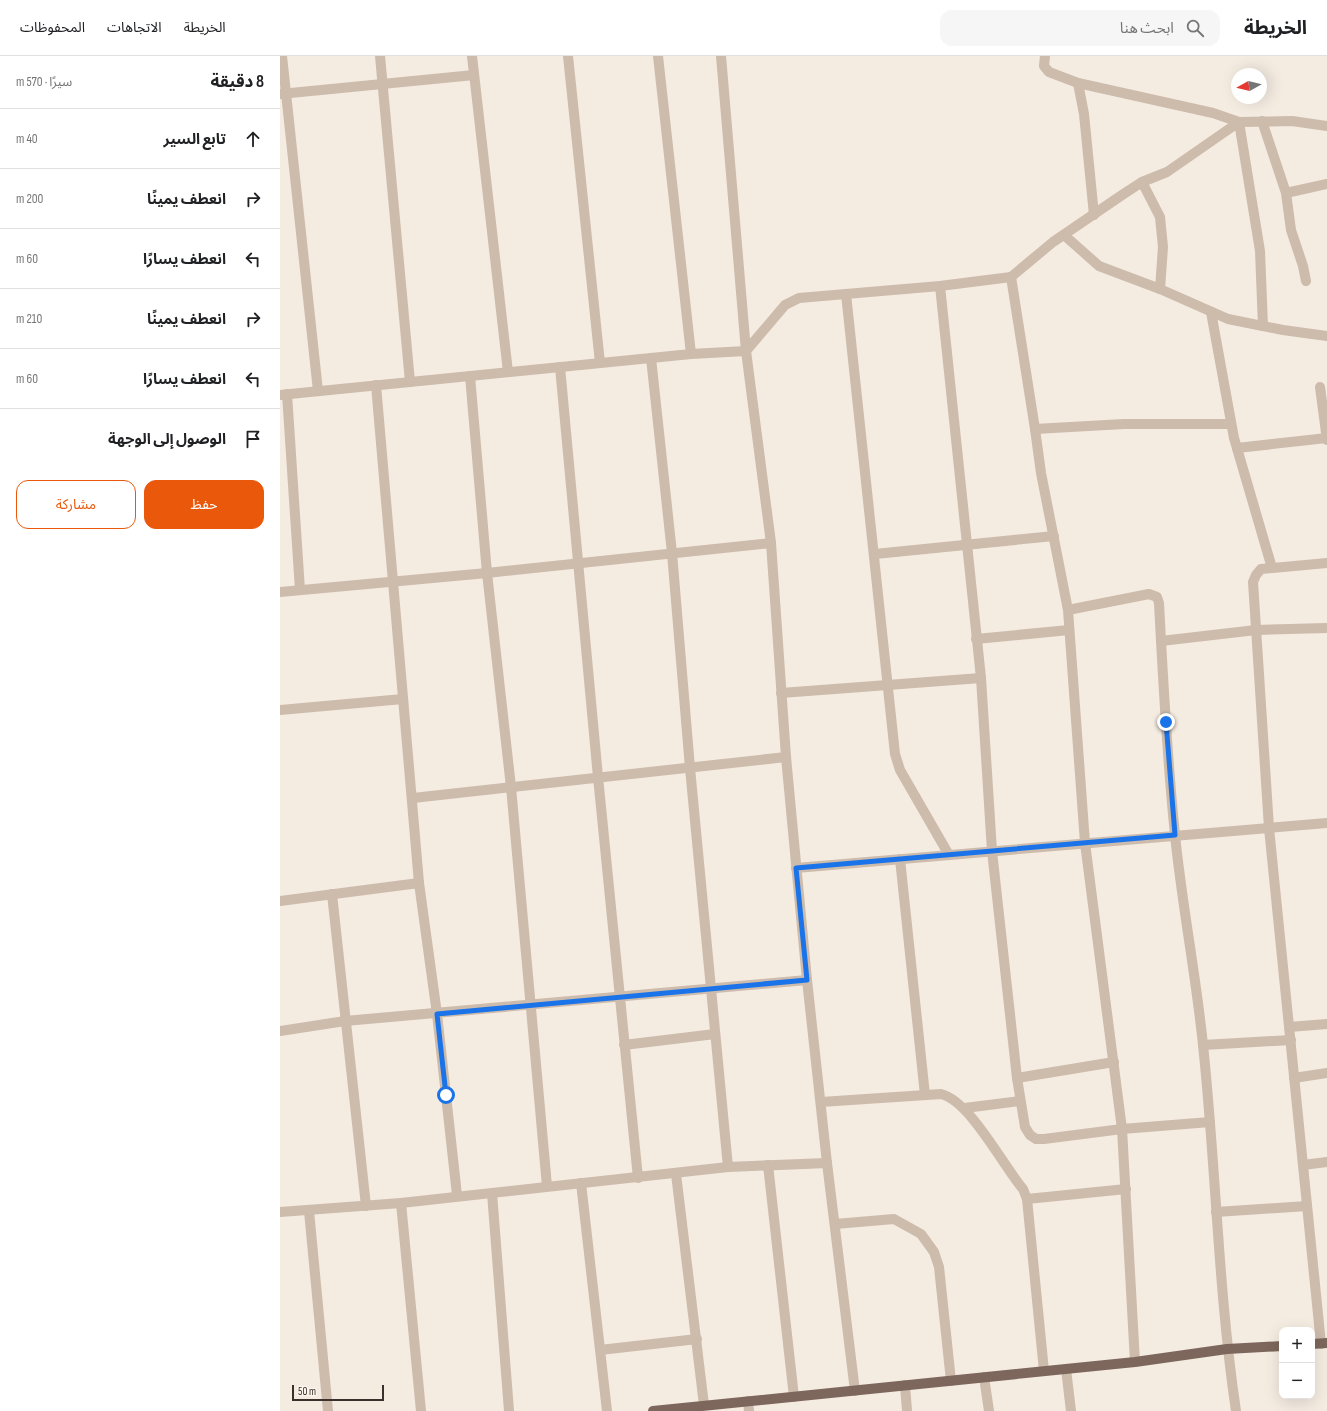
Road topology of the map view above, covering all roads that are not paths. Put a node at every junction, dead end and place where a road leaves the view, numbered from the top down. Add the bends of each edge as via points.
1 (282, 56) edge
2 (380, 56) edge
3 (472, 56) edge
4 (568, 56) edge
5 (658, 56) edge
6 (721, 56) edge
7 (1045, 56) edge
8 (474, 75) junction
9 (1078, 83) junction
10 (383, 84) junction
11 (283, 93) edge
12 (1262, 121) junction
13 (1239, 122) junction
14 (1327, 126) edge
15 (1142, 182) junction
16 (1327, 184) edge
17 (1286, 193) junction
18 (1094, 215) junction
19 (1064, 235) junction
20 (1011, 276) junction
21 (1306, 281) dead end
22 (940, 286) junction
23 (1160, 289) junction
24 (846, 294) junction
25 (1212, 312) junction
26 (1263, 326) junction
27 (1327, 336) edge
28 (746, 351) junction
29 (691, 354) junction
30 (651, 358) junction
31 (600, 363) junction
32 (560, 367) junction
33 (508, 372) junction
34 (470, 376) junction
35 (410, 382) junction
36 (376, 385) junction
37 (1320, 387) dead end
38 (318, 391) junction
39 (284, 395) edge
40 (1231, 424) junction
41 (1035, 429) junction
42 (1327, 439) edge
43 (1237, 448) junction
44 (1054, 536) junction
45 (771, 543) junction
46 (967, 546) junction
47 (672, 553) junction
48 (875, 554) junction
49 (1327, 563) edge
50 (578, 564) junction
51 (1272, 568) junction
52 (487, 573) junction
53 (392, 582) junction
54 (300, 590) junction
55 (280, 592) edge
56 (1068, 610) junction
57 (1327, 628) edge
58 (1069, 630) junction
59 (1256, 630) junction
60 (976, 638) junction
61 (1161, 641) junction
62 (981, 678) junction
63 (889, 686) junction
64 (781, 693) junction
65 (404, 699) junction
66 (280, 710) edge
67 (786, 756) junction
68 (690, 768) junction
69 (598, 777) junction
70 (511, 787) junction
71 (413, 798) junction
72 (1327, 823) edge
73 (1269, 828) junction
74 (1175, 835) junction
75 (1085, 843) junction
76 (992, 851) junction
77 (949, 855) junction
78 (900, 859) junction
79 (796, 868) junction
80 (419, 883) junction
81 (332, 894) junction
82 (280, 901) edge
83 (807, 980) junction
84 (711, 988) junction
85 (619, 998) junction
86 (529, 1006) junction
87 (437, 1014) junction
88 (345, 1022) junction
89 (1327, 1024) edge
90 (1289, 1027) junction
91 (280, 1031) edge
92 (716, 1034) junction
93 (1291, 1040) junction
94 (624, 1045) junction
95 (1203, 1045) junction
96 (1114, 1062) junction
97 (1327, 1073) edge
98 (1016, 1078) junction
99 (1294, 1078) junction
100 (925, 1094) junction
101 (1020, 1101) junction
102 (821, 1102) junction
103 (965, 1108) junction
104 (1210, 1122) junction
105 (1122, 1129) junction
106 (827, 1162) junction
107 (1327, 1162) edge
108 (768, 1165) junction
109 (1303, 1165) junction
110 (728, 1167) junction
111 (676, 1174) junction
112 (638, 1178) junction
113 (581, 1183) junction
114 (547, 1186) junction
115 (1126, 1189) junction
116 (492, 1193) junction
117 (457, 1196) junction
118 (1027, 1199) junction
119 (401, 1202) junction
120 (366, 1206) junction
121 (1308, 1206) junction
122 (309, 1211) junction
123 (280, 1212) edge
124 (1216, 1212) junction
125 (835, 1224) junction
126 (697, 1339) junction
127 (1320, 1344) edge
128 (1279, 1346) edge
129 (1227, 1349) junction
130 (600, 1350) junction
131 (1135, 1362) junction
132 (1066, 1369) junction
133 (1044, 1372) junction
134 (984, 1377) junction
135 (951, 1381) junction
136 (905, 1385) junction
137 (856, 1391) junction
138 (794, 1397) junction
139 (704, 1405) junction
140 (749, 1406) edge
141 (669, 1410) edge
142 (328, 1411) edge
143 (421, 1411) edge
144 (509, 1411) edge
145 (607, 1411) edge
146 (653, 1411) edge
147 (907, 1411) edge
148 (989, 1411) edge
149 (1071, 1411) edge
150 (1236, 1411) edge

1 - 11 street
2 - 10 street
3 - 8 street
4 - 31 street
5 - 29 street
6 - 28 street
7 - 9 street via 1044,66 1050,72
8 - 10 street
8 - 33 street
9 - 13 street via 1213,113
9 - 18 street via 1084,114
10 - 11 street
10 - 35 street
11 - 38 street
12 - 13 street
12 - 14 street via 1311,122
12 - 17 street
13 - 15 street via 1167,172
13 - 26 street via 1260,251
15 - 18 street
15 - 23 street via 1160,216 1163,247
16 - 17 street
17 - 21 street via 1291,230 1304,266
18 - 19 street
19 - 20 street
19 - 23 street via 1099,266
20 - 22 street
20 - 41 street
22 - 24 street
22 - 46 street
23 - 25 street
24 - 28 street via 799,298 785,305
24 - 48 street
25 - 26 street via 1228,319
25 - 40 street
26 - 27 street
28 - 29 street
28 - 45 street
29 - 30 street
30 - 31 street
30 - 47 street
31 - 32 street
32 - 33 street
32 - 50 street
33 - 34 street
34 - 35 street
34 - 52 street
35 - 36 street
36 - 38 street
36 - 53 street
37 - 42 street
38 - 39 street
39 - 54 street
40 - 41 street via 1124,424
40 - 43 street
41 - 44 street
42 - 43 street
43 - 51 street
44 - 46 street
44 - 56 street
45 - 47 street
45 - 64 street
46 - 48 street
46 - 60 street
47 - 50 street
47 - 68 street
48 - 63 street
49 - 51 street
50 - 52 street
50 - 69 street
51 - 59 street via 1261,569 1253,582
52 - 53 street
52 - 70 street
53 - 54 street
53 - 65 street
54 - 55 street
56 - 58 street
56 - 61 street via 1153,595 1159,603
57 - 59 street
58 - 60 street
58 - 75 street
59 - 61 street
59 - 73 street
60 - 62 street
61 - 74 street
62 - 63 street
62 - 76 street
63 - 64 street
63 - 77 street via 895,754 900,770
64 - 67 street
65 - 66 street
65 - 71 street
67 - 68 street
67 - 79 street
68 - 69 street
68 - 84 street
69 - 70 street
69 - 85 street
70 - 71 street
70 - 86 street
71 - 80 street
72 - 73 street
73 - 74 street
73 - 90 street
74 - 75 street
74 - 95 street
75 - 76 street
75 - 96 street
76 - 77 street
76 - 98 street
77 - 78 street
78 - 79 street
78 - 100 street
79 - 83 street
80 - 81 street
80 - 87 street
81 - 82 street
81 - 88 street
83 - 84 street
83 - 102 street
84 - 85 street
84 - 92 street
85 - 86 street
85 - 94 street
86 - 87 street
86 - 114 street
87 - 88 street
87 - 117 street
88 - 91 street
88 - 120 street
89 - 90 street
90 - 93 street
92 - 94 street
92 - 110 street
93 - 95 street
93 - 99 street
94 - 112 street
95 - 104 street
96 - 98 street
96 - 105 street
97 - 99 street
98 - 101 street
99 - 109 street
100 - 102 street
100 - 103 street via 950,1096
101 - 103 street
101 - 105 street via 1025,1127 1036,1139
102 - 106 street
103 - 118 street via 1023,1189
104 - 105 street
104 - 124 street
105 - 115 street
106 - 108 street
106 - 125 street
107 - 109 street
108 - 110 street
108 - 138 street
109 - 121 street
110 - 111 street
111 - 112 street
111 - 126 street
112 - 113 street
113 - 114 street
113 - 130 street
114 - 116 street
115 - 118 street
115 - 131 street
116 - 117 street
116 - 144 street
117 - 119 street
118 - 133 street
119 - 120 street
119 - 143 street
120 - 122 street
121 - 124 street
121 - 127 street
122 - 123 street
122 - 142 street
124 - 129 street
125 - 135 street via 894,1219 921,1234 934,1252 939,1267
125 - 137 street
126 - 130 street
126 - 139 street
128 - 129 main road
129 - 131 main road
129 - 150 street
130 - 145 street
131 - 132 main road
132 - 133 main road
132 - 149 street
133 - 134 main road
134 - 135 main road
134 - 148 street
135 - 136 main road
136 - 137 main road
136 - 147 street
137 - 138 main road
138 - 140 main road
139 - 140 main road
139 - 141 main road
141 - 146 main road

